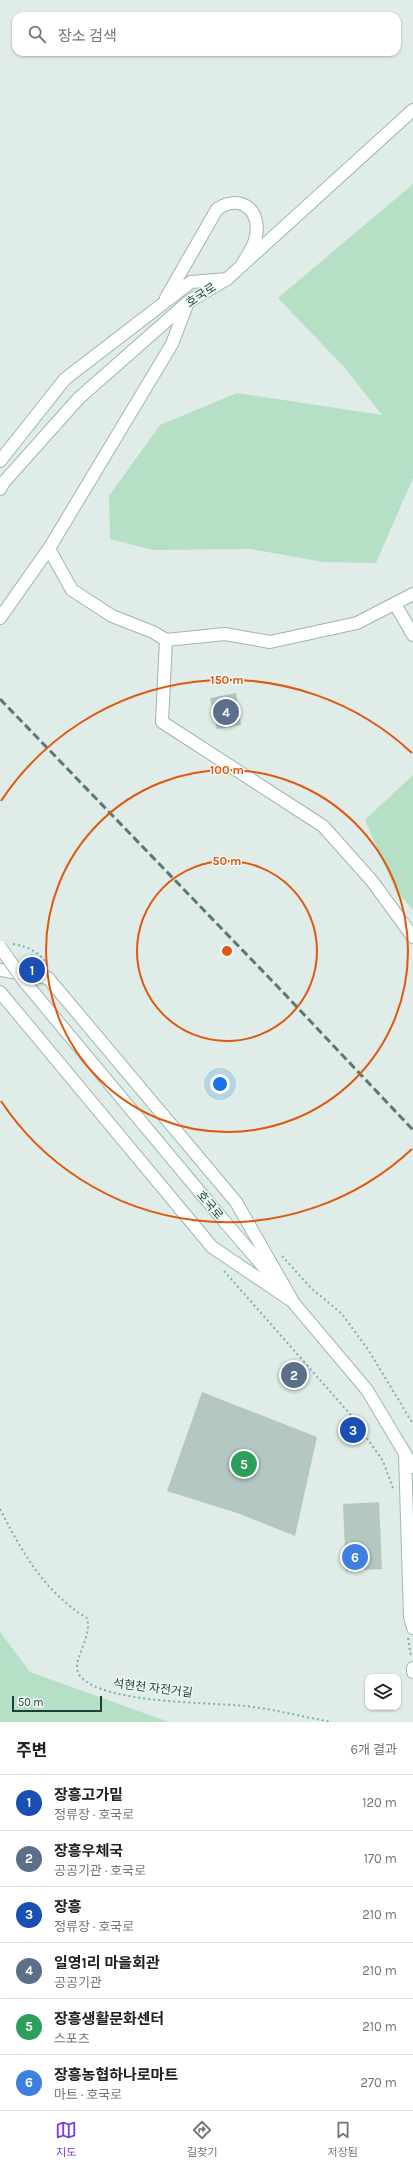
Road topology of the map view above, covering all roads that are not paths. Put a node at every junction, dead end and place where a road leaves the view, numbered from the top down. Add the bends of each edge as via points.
1 (413, 110) edge
2 (242, 265) junction
3 (227, 279) junction
4 (188, 302) junction
5 (163, 303) junction
6 (0, 461) edge
7 (0, 490) edge
8 (49, 549) junction
9 (413, 594) edge
10 (395, 604) junction
11 (1, 613) edge
12 (413, 635) edge
13 (166, 640) junction
14 (413, 937) edge
15 (0, 947) edge
16 (0, 970) edge
17 (0, 992) edge
18 (292, 1300) junction
19 (405, 1451) junction
20 (413, 1467) edge
21 (413, 1603) edge
22 (410, 1616) junction
23 (410, 1631) edge

1 - 2 street, 호국로
2 - 3 street, 호국로
2 - 5 street via 255,240 257,220 252,209 240,202 227,202 218,209
3 - 4 street, 호국로
3 - 5 street via 191,282
4 - 7 street, 호국로 via 79,398 4,482
4 - 8 street via 172,344
5 - 6 street via 65,379
8 - 11 street
8 - 13 street via 72,590 112,616 153,632
9 - 10 street
10 - 12 street
10 - 13 street via 357,623 270,642 224,634
13 - 14 street via 162,722 323,826 372,881
15 - 18 street, 호국로, bridge via 24,981
16 - 18 street via 48,978 236,1202
17 - 18 street via 212,1247
18 - 19 street, 호국로 via 367,1390
19 - 20 street, 호국로
19 - 22 street
21 - 22 street
22 - 23 street

